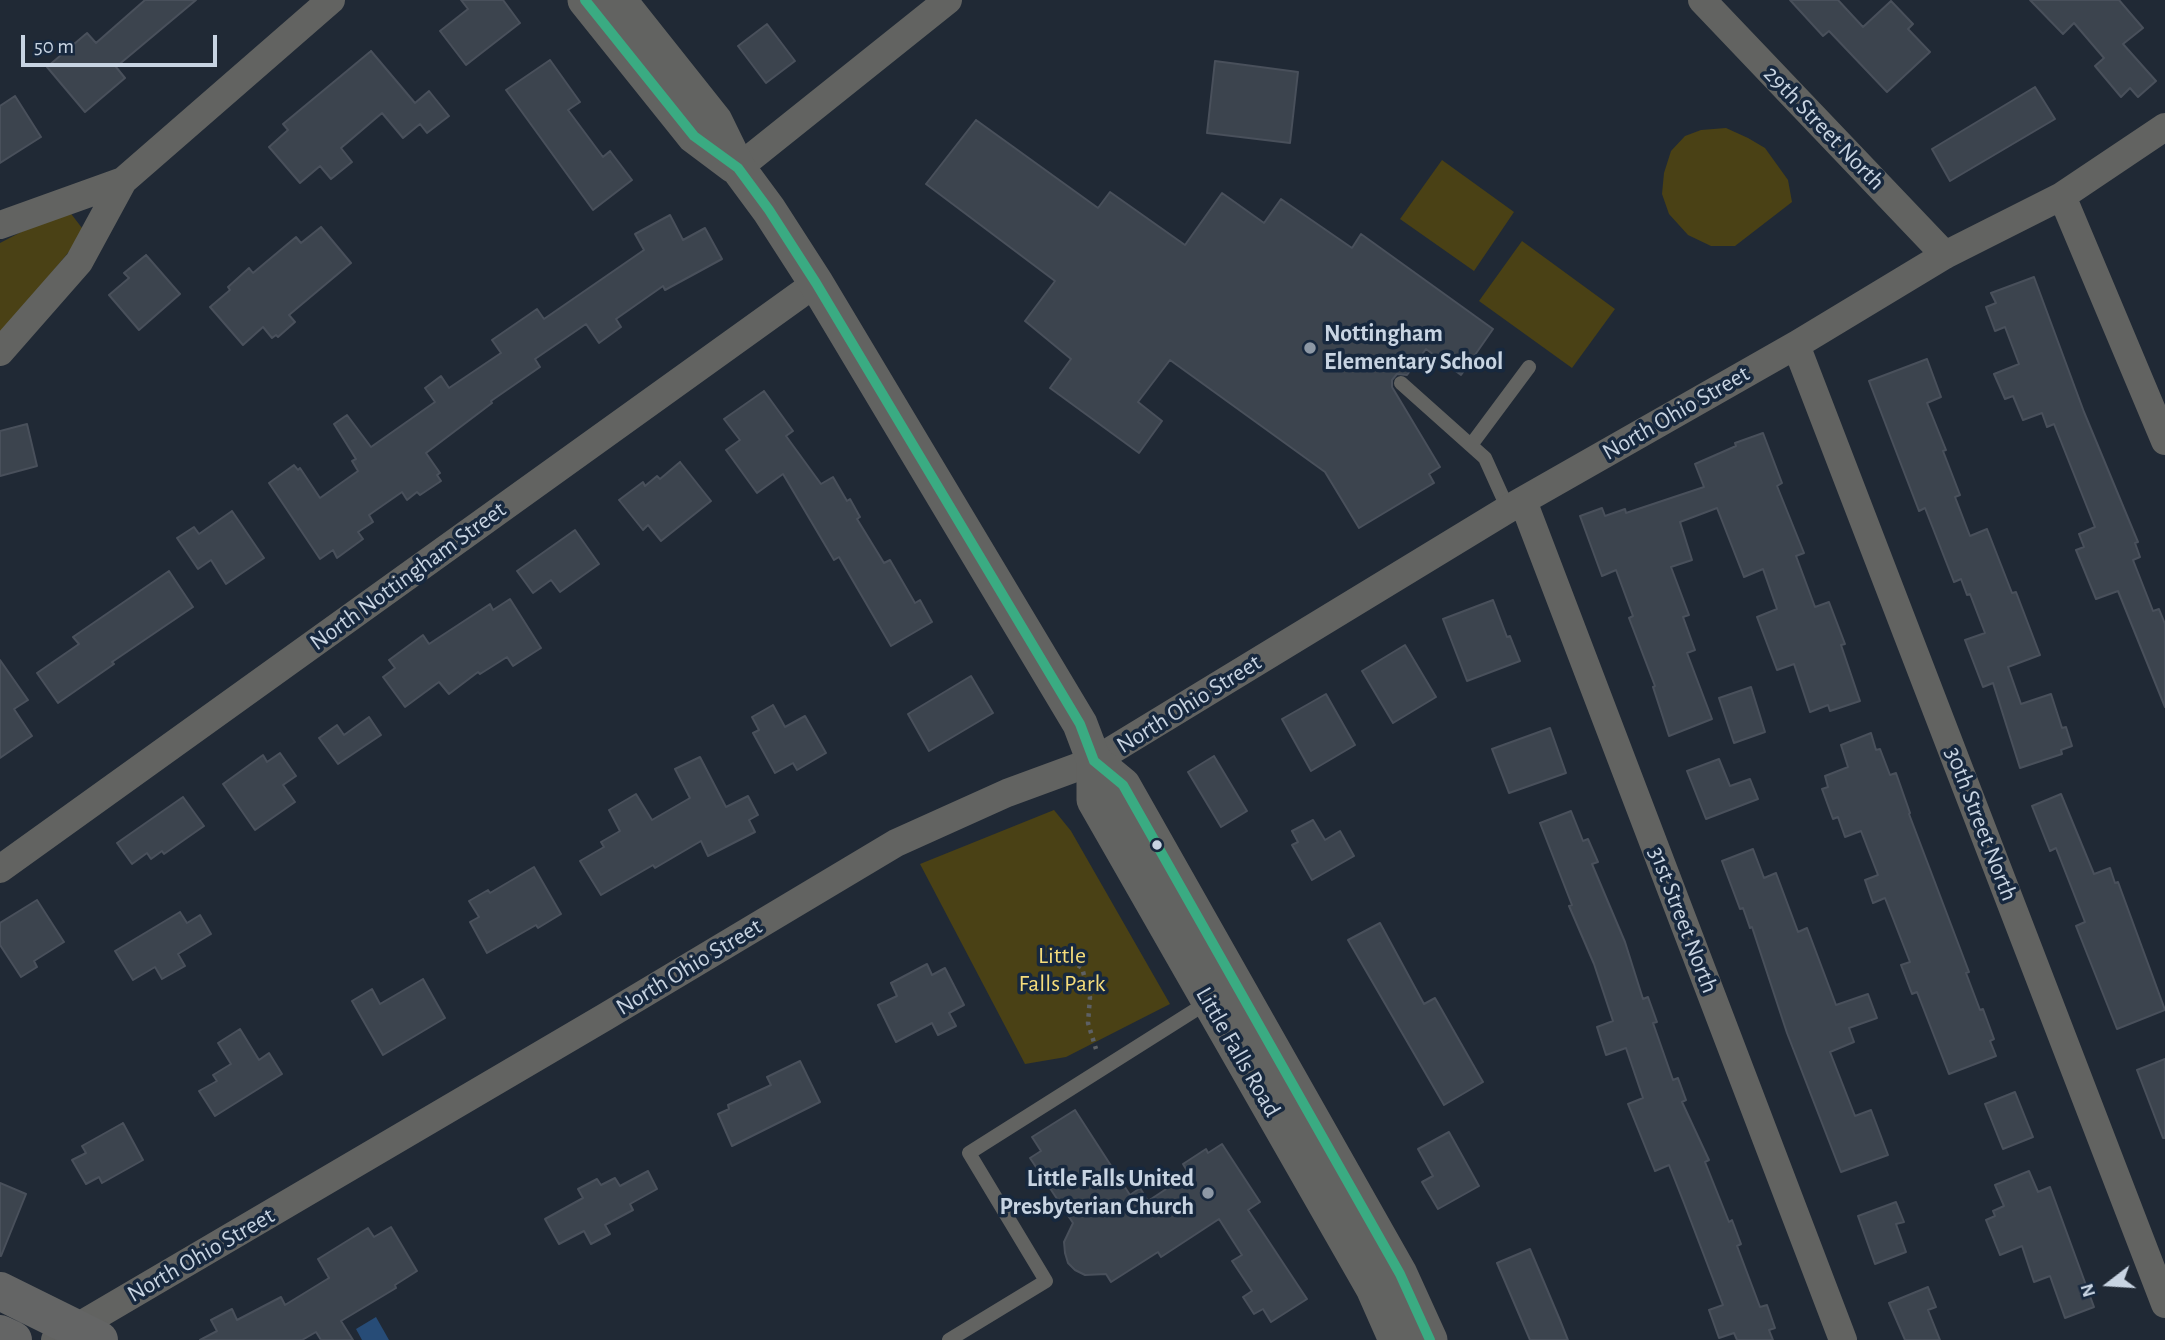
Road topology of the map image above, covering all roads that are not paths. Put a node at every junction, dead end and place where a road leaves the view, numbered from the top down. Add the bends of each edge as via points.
1 (331, 0) edge
2 (586, 0) edge
3 (619, 0) edge
4 (948, 0) edge
5 (1702, 0) edge
6 (2165, 127) edge
7 (738, 168) junction
8 (123, 181) junction
9 (2062, 196) junction
10 (0, 225) edge
11 (1945, 255) junction
12 (816, 283) junction
13 (1796, 345) junction
14 (0, 352) edge
15 (1529, 367) dead end
16 (1401, 383) dead end
17 (2165, 441) edge
18 (1471, 445) junction
19 (1515, 505) junction
20 (1094, 761) junction
21 (0, 869) edge
22 (1223, 992) junction
23 (0, 1291) edge
24 (2165, 1304) edge
25 (0, 1334) edge
26 (77, 1336) edge
27 (13, 1340) edge
28 (949, 1340) edge
29 (1396, 1340) edge
30 (1430, 1340) edge
31 (1843, 1340) edge

1 - 8 street
2 - 7 street, Little Falls Road via 694,136
3 - 7 street, Little Falls Road via 715,121
4 - 7 street
5 - 11 street, 29th Street North
6 - 9 street, North Ohio Street
7 - 12 street, Little Falls Road
8 - 10 street
8 - 14 street via 79,262
9 - 11 street, North Ohio Street
9 - 17 street
11 - 13 street, North Ohio Street
12 - 20 street, Little Falls Road via 1080,724
12 - 21 street, North Nottingham Street
13 - 19 street, North Ohio Street
13 - 24 street, 30th Street North
15 - 18 lane
16 - 18 lane
18 - 19 lane via 1485,458
19 - 20 street, North Ohio Street
19 - 31 street, 31st Street North
20 - 22 street, Little Falls Road via 1094,800
20 - 26 street, North Ohio Street via 1007,793 896,843
22 - 28 lane via 969,1153 1046,1281
22 - 29 street, Little Falls Road
22 - 30 street, Little Falls Road via 1400,1274
23 - 26 main road
25 - 27 main road

